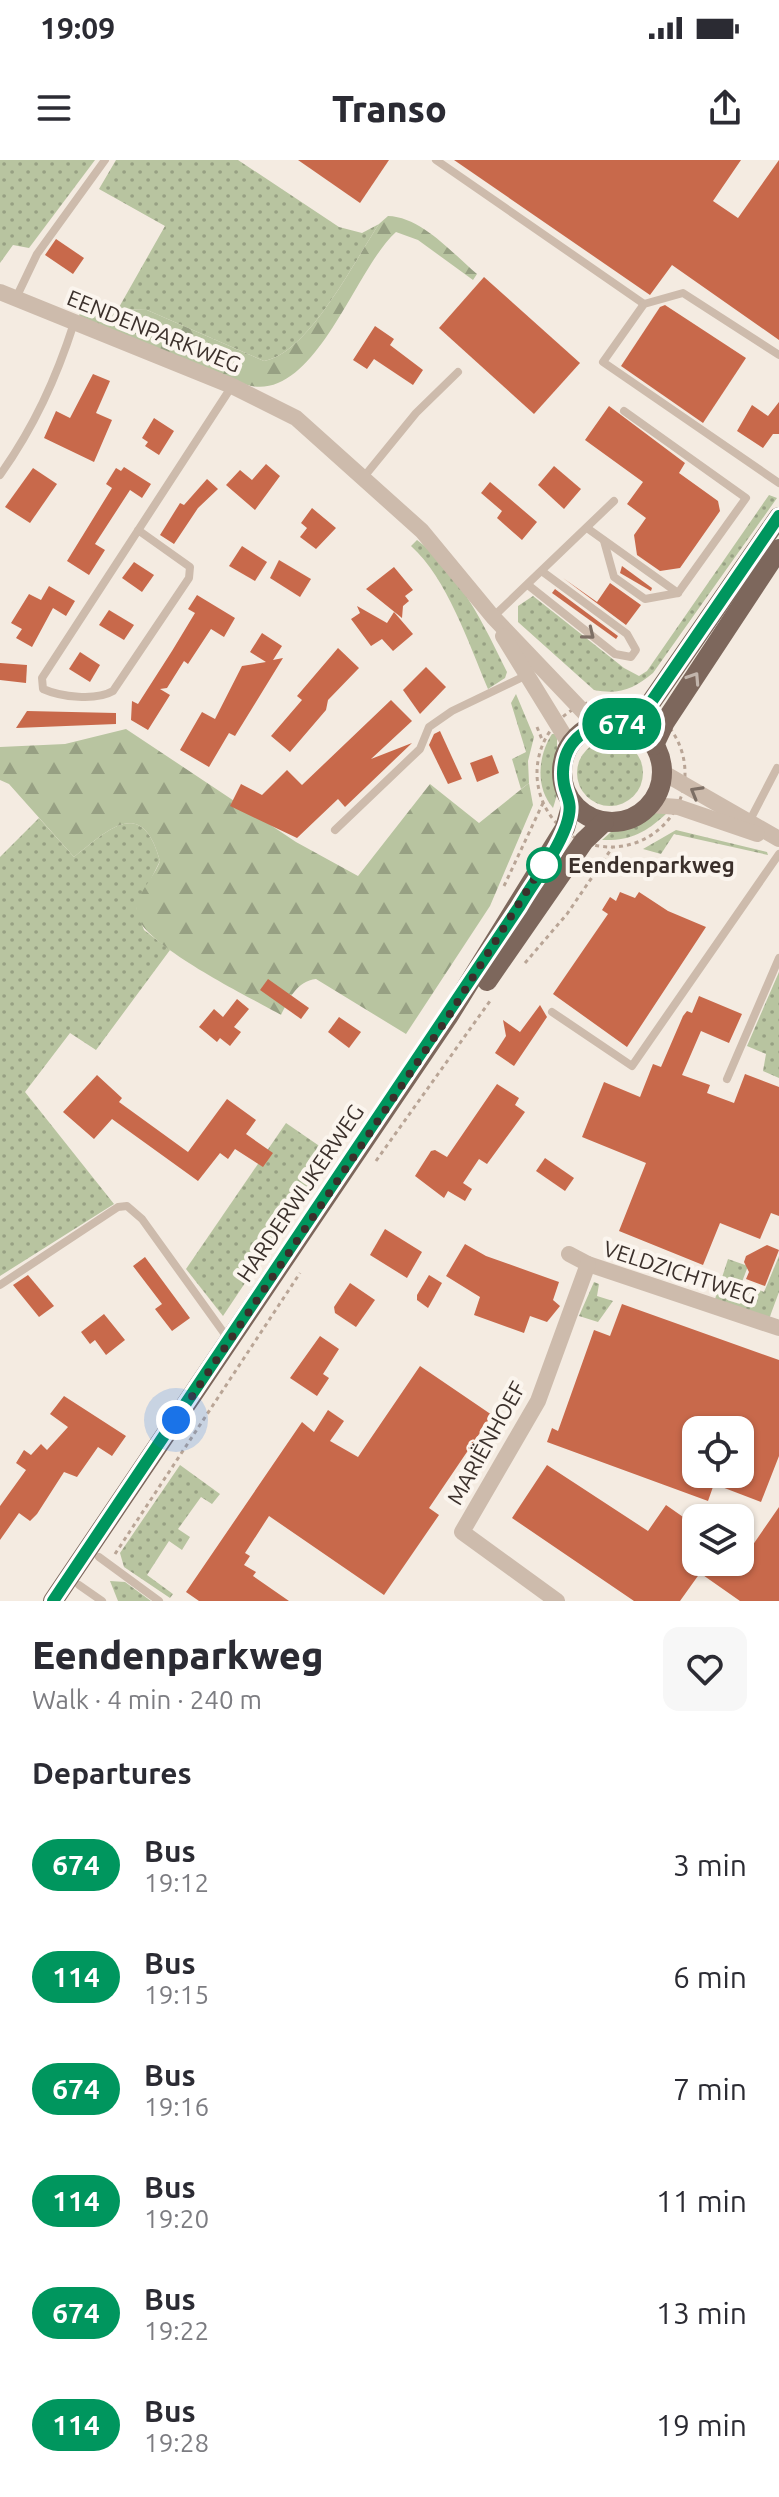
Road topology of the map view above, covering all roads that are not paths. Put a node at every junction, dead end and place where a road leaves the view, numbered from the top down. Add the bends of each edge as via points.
1 (105, 160) edge
2 (436, 160) edge
3 (8, 295) edge
4 (644, 304) junction
5 (74, 323) junction
6 (779, 355) edge
7 (458, 372) dead end
8 (232, 386) junction
9 (624, 411) dead end
10 (0, 475) edge
11 (363, 478) junction
12 (779, 483) edge
13 (614, 501) dead end
14 (779, 517) edge
15 (587, 528) junction
16 (138, 530) junction
17 (603, 540) junction
18 (779, 549) edge
19 (543, 572) junction
20 (528, 585) junction
21 (678, 593) junction
22 (493, 617) junction
23 (532, 671) junction
24 (657, 716) junction
25 (596, 725) junction
26 (634, 727) junction
27 (570, 745) junction
28 (654, 745) junction
29 (777, 768) edge
30 (662, 772) junction
31 (572, 803) junction
32 (651, 805) junction
33 (604, 822) junction
34 (747, 826) junction
35 (335, 830) dead end
36 (779, 840) edge
37 (779, 854) edge
38 (779, 958) edge
39 (552, 1012) dead end
40 (727, 1079) dead end
41 (569, 1254) dead end
42 (588, 1264) junction
43 (0, 1285) edge
44 (779, 1328) edge
45 (230, 1340) junction
46 (104, 1561) junction
47 (74, 1593) edge
48 (53, 1601) edge
49 (102, 1601) edge
50 (159, 1601) edge
51 (557, 1601) edge

1 - 3 lane
2 - 4 lane
3 - 5 street, EENDENPARKWEG
4 - 6 lane via 683,293
4 - 12 lane via 603,362
5 - 8 street, EENDENPARKWEG
5 - 10 lane via 55,381
7 - 11 lane
8 - 11 street, EENDENPARKWEG via 296,418
8 - 16 lane
9 - 21 lane via 746,498
11 - 22 street, EENDENPARKWEG via 422,531
13 - 15 lane
14 - 24 main road
15 - 17 lane
15 - 19 lane
16 - 16 lane via 42,678 43,689 105,696 113,691 189,578 190,567
17 - 21 lane
17 - 21 lane via 614,577 645,599
24 -> 18 main road
19 - 20 lane
20 -> 19 lane via 615,654 631,657 636,650 627,634
20 - 22 lane
22 - 23 street, EENDENPARKWEG
23 - 25 street, EENDENPARKWEG
23 - 27 street, EENDENPARKWEG
23 - 35 lane via 429,727 420,749
24 - 26 main road
24 - 28 main road
25 - 26 main road
25 - 27 main road
26 - 28 main road
27 - 31 main road via 562,774
28 - 30 main road
29 - 34 lane
30 - 32 main road
34 -> 30 street
31 - 33 main road
31 - 45 main road, HARDERWIJKERWEG via 565,828 519,907
32 - 33 main road via 622,822
32 - 34 street
33 - 46 main road, HARDERWIJKERWEG via 544,896
34 - 36 street
37 - 39 lane via 632,1066
38 - 40 lane
41 - 42 street, VELDZICHTWEG
42 - 44 street, VELDZICHTWEG
42 - 51 street, MARIËNHOEF via 538,1401 462,1532
43 - 45 lane via 127,1206
45 - 48 main road, HARDERWIJKERWEG
46 - 47 main road, HARDERWIJKERWEG
46 - 50 lane
47 - 49 lane

